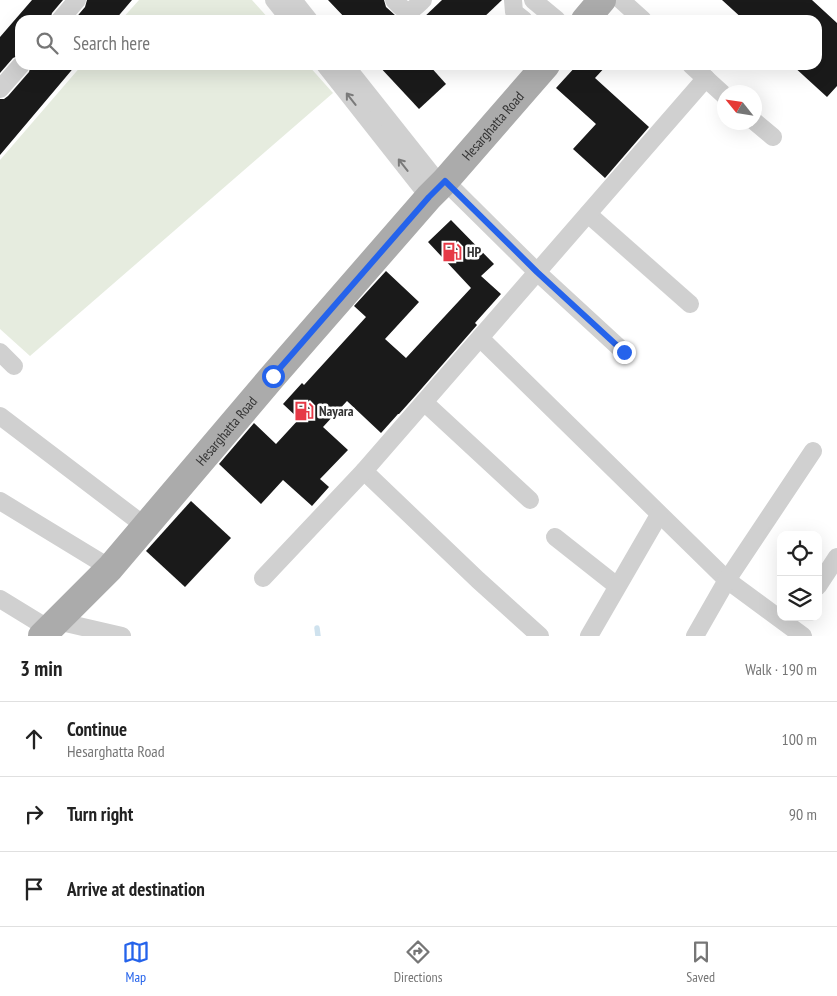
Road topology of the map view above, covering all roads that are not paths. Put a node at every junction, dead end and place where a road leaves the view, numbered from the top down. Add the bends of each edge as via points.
1 (77, 0) edge
2 (274, 0) edge
3 (293, 0) edge
4 (394, 0) edge
5 (423, 0) edge
6 (513, 0) edge
7 (533, 0) edge
8 (602, 0) edge
9 (621, 0) edge
10 (64, 15) edge
11 (286, 15) edge
12 (305, 15) edge
13 (518, 15) edge
14 (551, 15) edge
15 (589, 15) edge
16 (638, 15) edge
17 (17, 70) edge
18 (330, 70) edge
19 (349, 70) edge
20 (542, 70) edge
21 (697, 70) edge
22 (706, 78) junction
23 (717, 88) edge
24 (0, 89) edge
25 (762, 128) edge
26 (773, 137) dead end
27 (438, 188) junction
28 (588, 214) junction
29 (537, 272) junction
30 (690, 304) dead end
31 (480, 338) junction
32 (0, 352) edge
33 (624, 352) dead end
34 (14, 366) dead end
35 (424, 402) junction
36 (0, 416) edge
37 (813, 451) dead end
38 (364, 471) junction
39 (530, 500) dead end
40 (0, 501) edge
41 (659, 514) junction
42 (145, 526) junction
43 (555, 538) dead end
44 (837, 557) edge
45 (110, 568) junction
46 (263, 578) dead end
47 (727, 580) junction
48 (822, 580) edge
49 (617, 586) junction
50 (0, 599) edge
51 (49, 629) edge
52 (795, 629) edge
53 (122, 636) edge
54 (540, 636) edge
55 (589, 636) edge
56 (695, 636) edge

1 - 10 street
2 - 11 street
3 - 12 street
4 - 5 street via 407,11
6 - 13 street via 514,12
7 - 14 street
8 - 15 main road
9 - 16 street
17 - 24 street
27 -> 18 street
19 - 27 street
20 - 27 main road, Hesarghatta Road
21 - 22 street
22 - 23 street
22 - 28 street
25 - 26 street
27 - 29 street
27 - 42 main road, Hesarghatta Road
28 - 29 street
28 - 30 street
29 - 31 street
29 - 33 street
31 - 35 street
31 - 41 street
32 - 34 street
35 - 38 street
35 - 39 street
36 - 42 street
37 - 47 street
38 - 46 street
38 - 54 street
40 - 45 street
41 - 47 street
41 - 49 street
42 - 45 main road, Hesarghatta Road
43 - 49 street
44 - 48 street
45 - 51 main road, Hesarghatta Road
47 - 52 street
47 - 56 street
49 - 55 street
50 - 51 street
51 - 53 street

